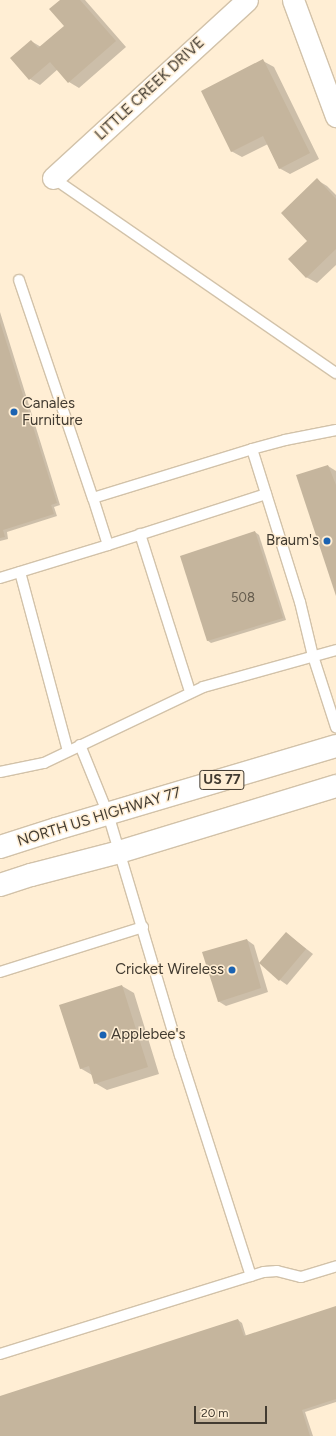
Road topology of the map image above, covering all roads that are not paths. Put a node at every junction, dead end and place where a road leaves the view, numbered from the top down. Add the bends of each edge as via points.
1 (247, 0) edge
2 (293, 0) edge
3 (336, 116) edge
4 (53, 178) joint
5 (19, 280) dead end
6 (336, 374) edge
7 (336, 430) edge
8 (252, 449) junction
9 (266, 494) junction
10 (93, 498) junction
11 (140, 534) junction
12 (108, 545) junction
13 (20, 572) junction
14 (0, 578) edge
15 (336, 650) edge
16 (313, 656) junction
17 (190, 692) junction
18 (336, 727) edge
19 (80, 745) junction
20 (336, 746) edge
21 (68, 751) junction
22 (0, 772) edge
23 (336, 786) edge
24 (108, 814) junction
25 (0, 847) edge
26 (119, 852) junction
27 (0, 885) edge
28 (143, 927) junction
29 (0, 972) edge
30 (336, 1266) edge
31 (251, 1276) junction
32 (0, 1354) edge

1 - 4 street, LITTLE CREEK DRIVE
2 - 3 street
4 - 6 lane
5 - 10 lane
7 - 8 lane
8 - 9 lane
8 - 10 lane
9 - 11 lane
9 - 16 lane via 300,602
10 - 12 lane
11 - 12 lane
11 - 17 lane
12 - 13 lane
13 - 14 lane
13 - 21 lane
15 - 16 lane
16 - 17 lane
16 - 18 lane
17 - 19 lane
19 - 21 lane
19 - 24 lane
20 - 24 main road, NORTH US HIGHWAY 77 / US 77
21 - 22 lane via 44,762
23 - 26 main road, US 77
24 - 25 main road, NORTH US HIGHWAY 77 / US 77
24 - 26 lane
26 - 27 main road, US 77
26 - 28 lane
28 - 29 lane
28 - 31 lane via 180,1055
30 - 31 lane via 301,1277 277,1271
31 - 32 lane

